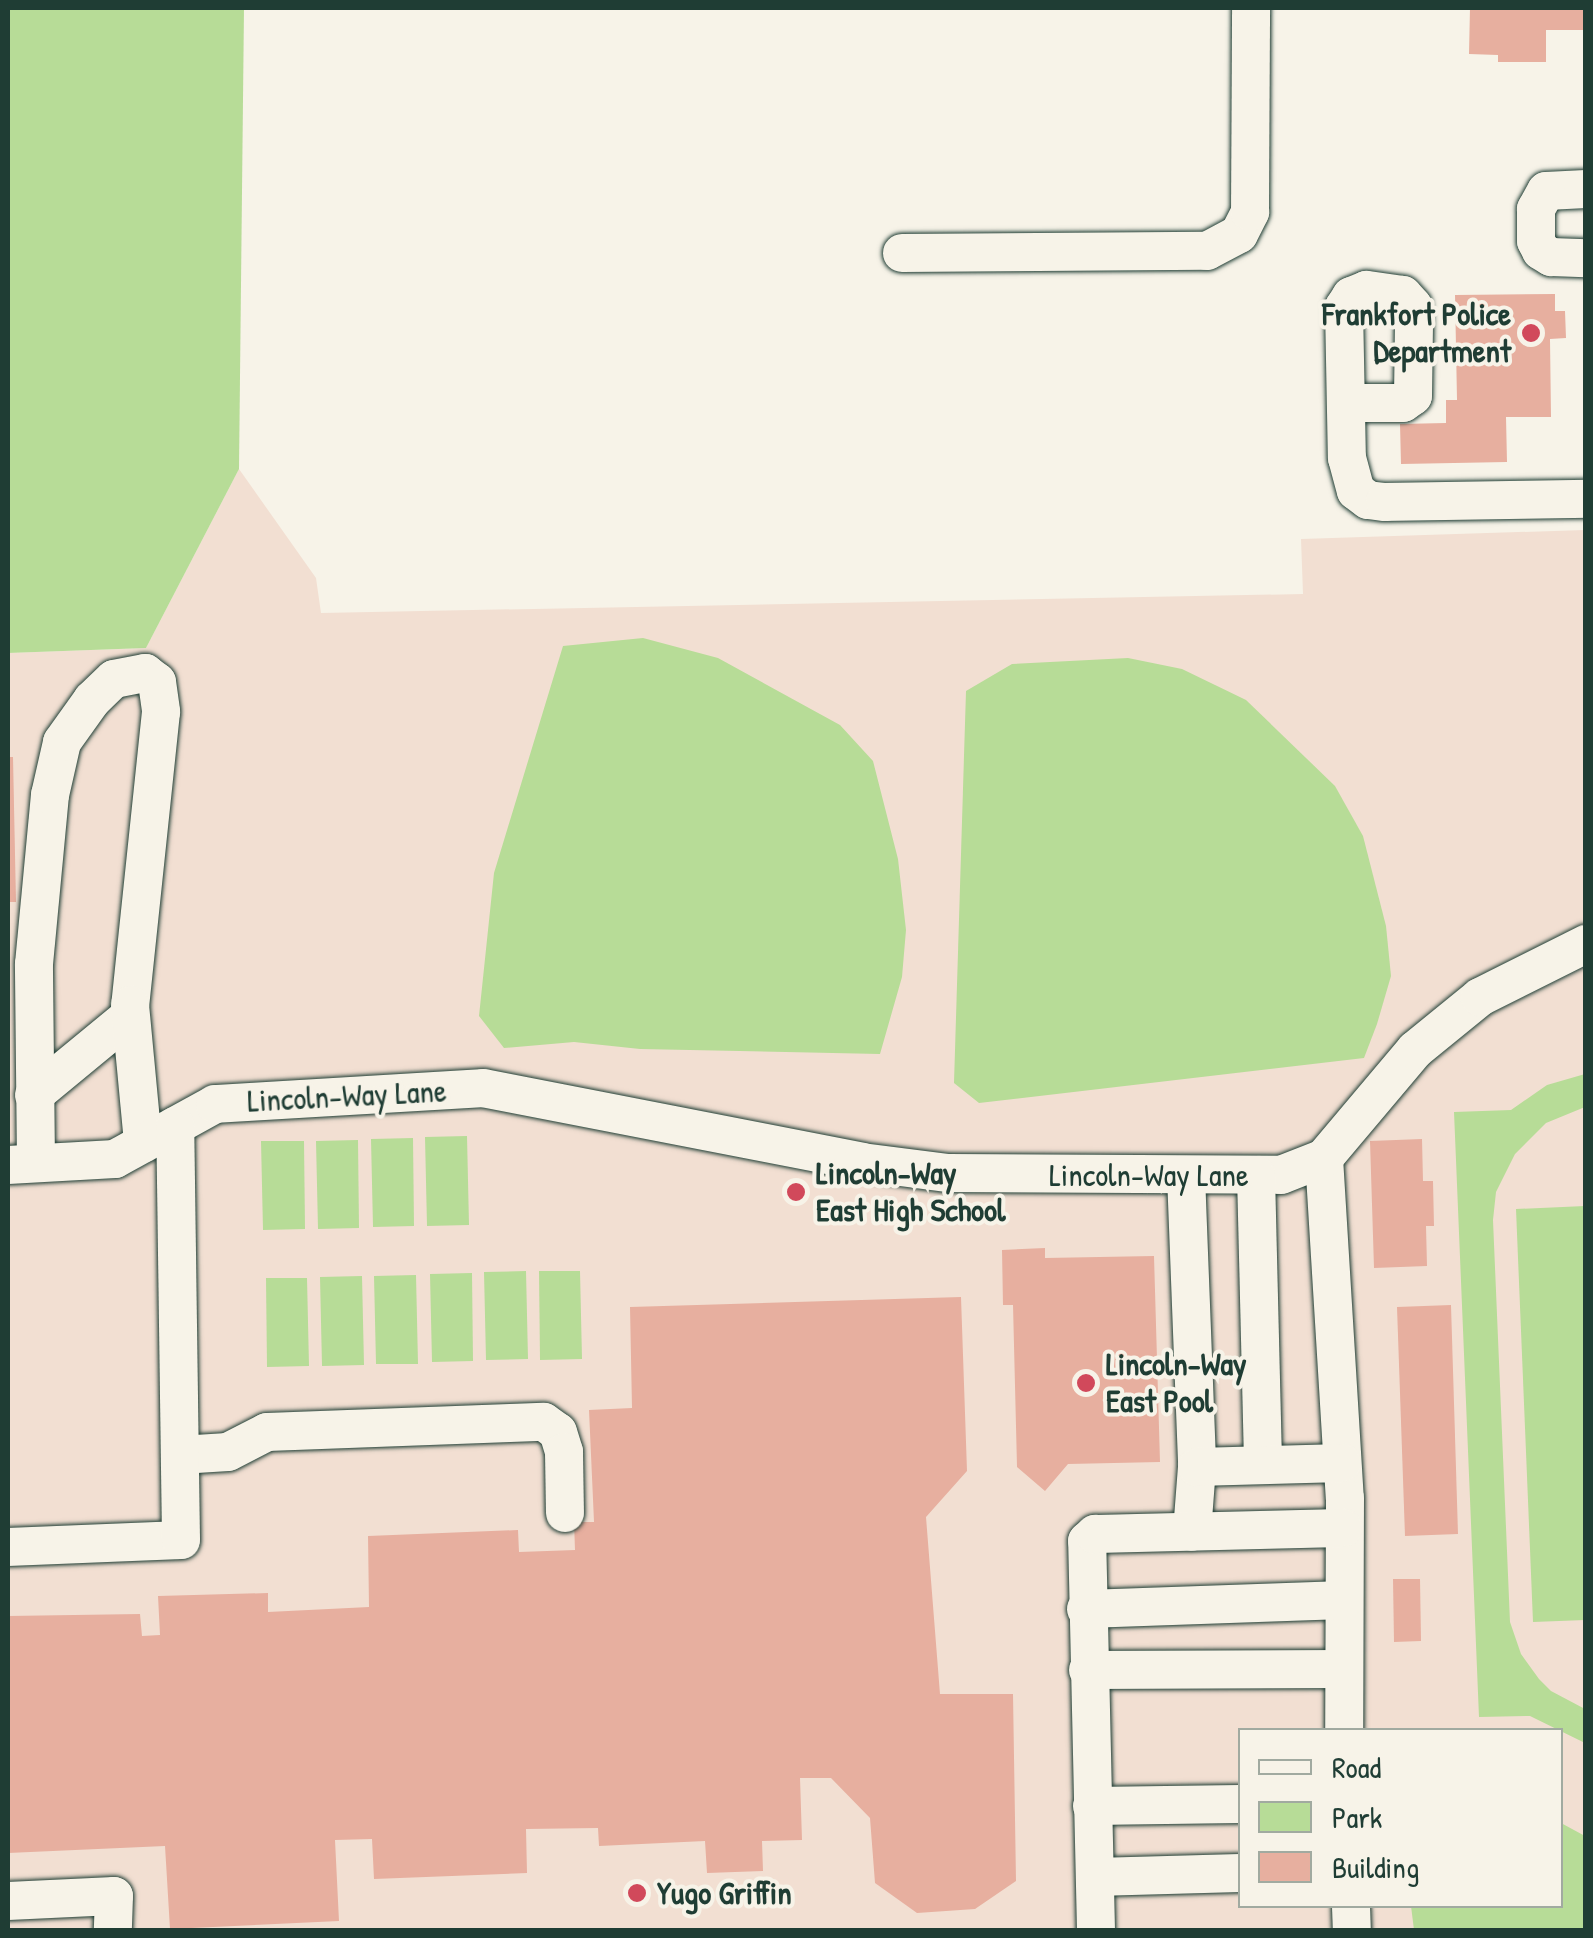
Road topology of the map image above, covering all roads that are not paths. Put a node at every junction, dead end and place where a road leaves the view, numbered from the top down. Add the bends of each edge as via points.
1 (1251, 8) edge
2 (1586, 189) edge
3 (902, 253) dead end
4 (1586, 258) edge
5 (1346, 403) dead end
6 (1586, 498) edge
7 (1586, 944) edge
8 (130, 1016) junction
9 (34, 1095) junction
10 (159, 1135) junction
11 (1324, 1158) junction
12 (22, 1164) edge
13 (1186, 1175) junction
14 (1256, 1175) junction
15 (180, 1455) junction
16 (1342, 1463) junction
17 (1263, 1464) junction
18 (1196, 1466) junction
19 (565, 1514) dead end
20 (1343, 1528) junction
21 (1192, 1532) junction
22 (8, 1546) edge
23 (1344, 1600) junction
24 (1086, 1608) junction
25 (1344, 1669) junction
26 (1088, 1670) junction
27 (1344, 1728) edge
28 (1238, 1804) edge
29 (1092, 1806) junction
30 (1238, 1874) edge
31 (8, 1901) edge
32 (1095, 1906) edge
33 (114, 1930) edge

1 - 3 street via 1250,212 1239,234 1207,250
2 - 4 street via 1546,191 1536,209 1541,250 1551,257
5 - 6 street via 1349,476 1368,500
7 - 11 street, Lincoln-Way Lane via 1480,997 1415,1050
8 - 9 street
8 - 9 street via 161,712 157,682 145,672 114,679 62,742 50,796 34,964
8 - 10 street
9 - 12 street
10 - 12 street via 116,1159
10 - 13 street, Lincoln-Way Lane via 215,1104 483,1088 948,1173
10 - 15 street
11 - 14 street, Lincoln-Way Lane via 1280,1175
11 - 16 street
13 - 14 street, Lincoln-Way Lane
13 - 18 street
14 - 17 street
15 - 19 street via 228,1452 267,1432 544,1422 558,1432 564,1452
15 - 22 street via 181,1540
16 - 17 street
16 - 20 street
17 - 18 street
18 - 21 street
20 - 21 street
20 - 23 street
21 - 24 street via 1095,1534 1085,1550
23 - 24 street
23 - 25 street
24 - 26 street
25 - 26 street
25 - 27 street
26 - 29 street
28 - 29 street
29 - 32 street
30 - 32 street
31 - 33 street via 114,1896

